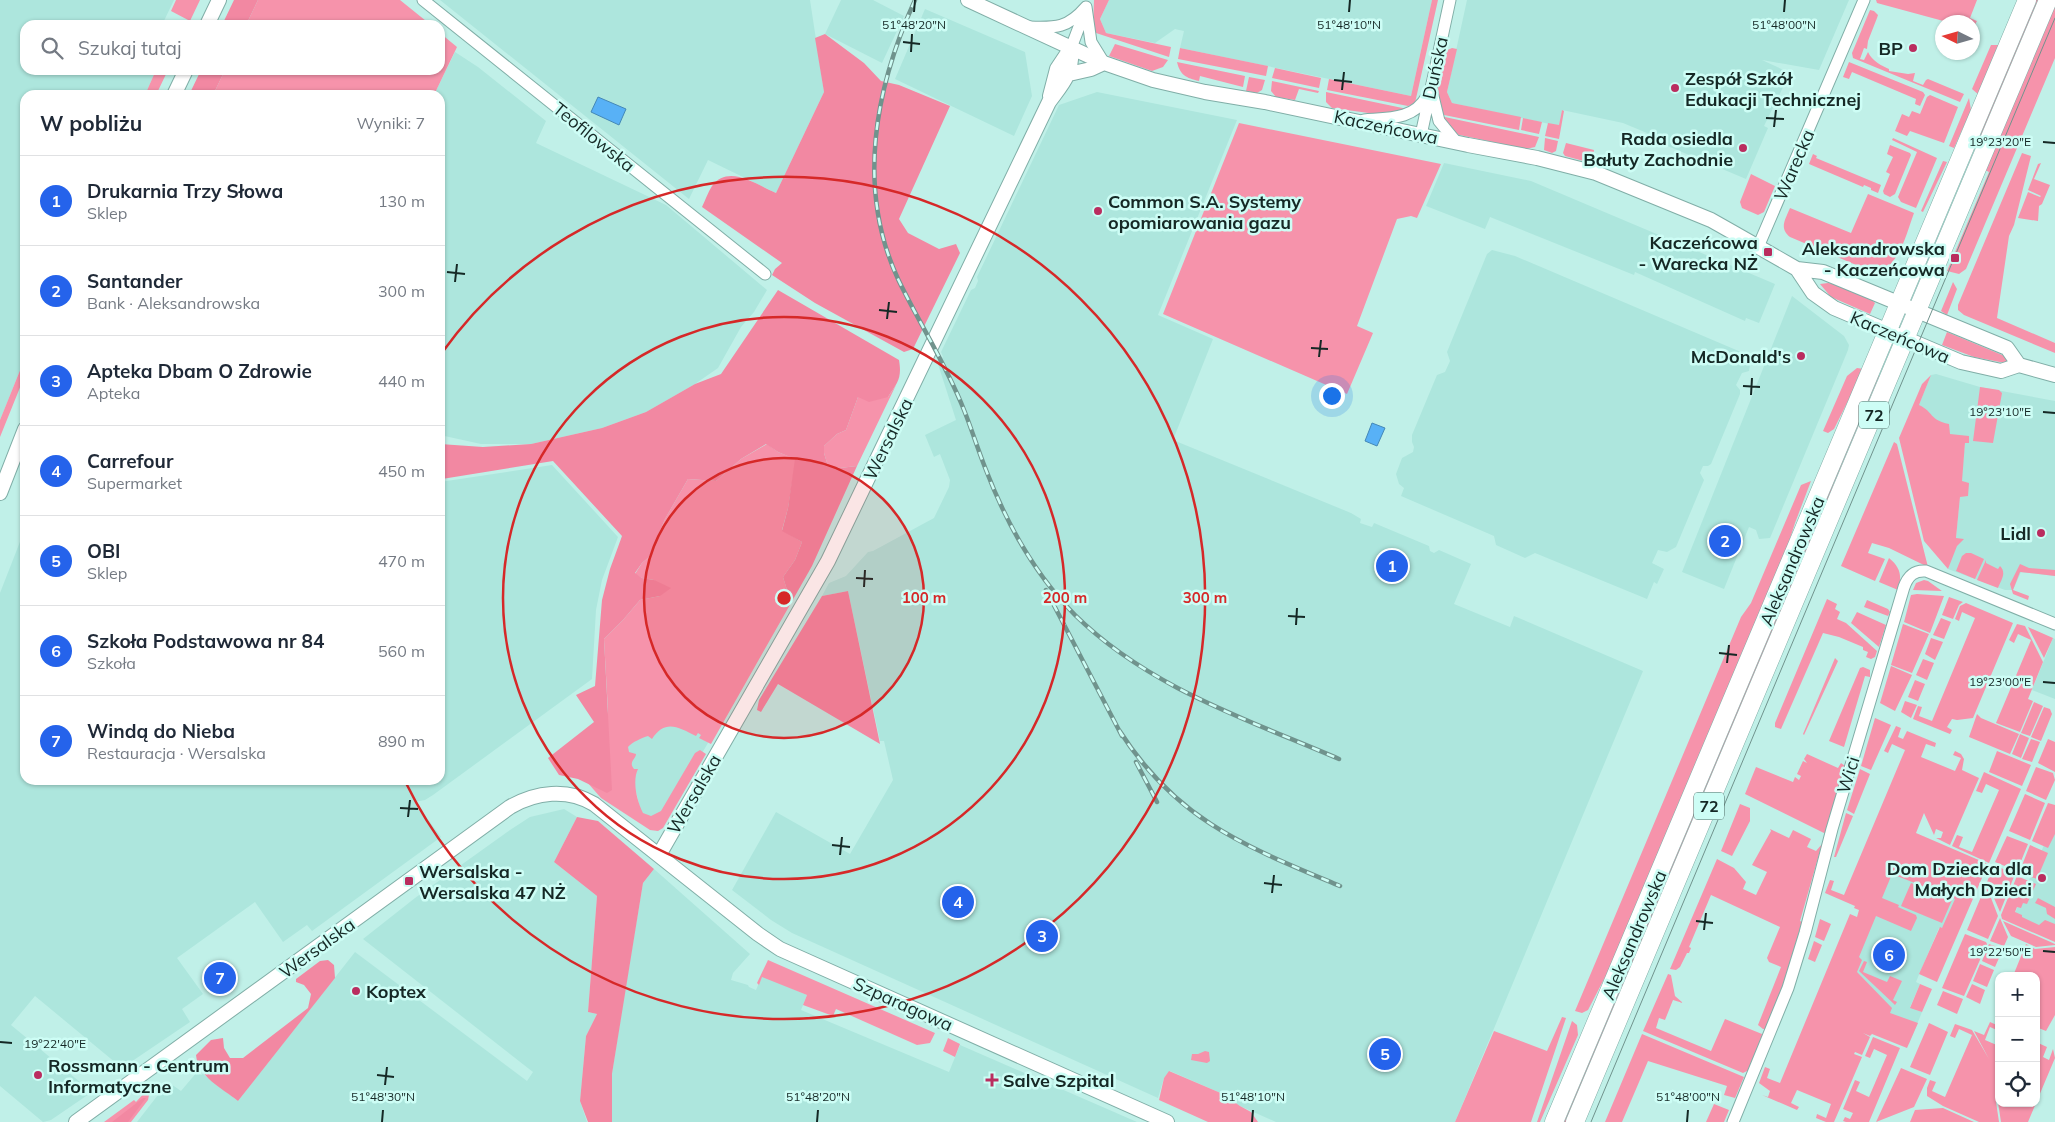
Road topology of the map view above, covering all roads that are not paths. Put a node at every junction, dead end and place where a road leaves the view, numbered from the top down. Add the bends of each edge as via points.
1 (219, 0) edge
2 (423, 0) edge
3 (968, 0) edge
4 (1450, 0) edge
5 (1864, 0) edge
6 (2027, 0) edge
7 (2048, 0) edge
8 (1086, 4) edge
9 (209, 20) edge
10 (1027, 26) junction
11 (1072, 48) junction
12 (1104, 63) junction
13 (1069, 74) junction
14 (184, 75) edge
15 (1431, 88) junction
16 (176, 90) edge
17 (1049, 102) junction
18 (1359, 121) junction
19 (1421, 135) junction
20 (1457, 143) junction
21 (1758, 247) junction
22 (1797, 269) junction
23 (765, 274) dead end
24 (1900, 303) junction
25 (1918, 311) junction
26 (1888, 332) junction
27 (1906, 340) junction
28 (2019, 365) junction
29 (2055, 375) edge
30 (20, 442) edge
31 (0, 493) edge
32 (2055, 624) edge
33 (659, 855) junction
34 (76, 1122) edge
35 (1167, 1122) edge
36 (1554, 1122) edge
37 (1576, 1122) edge
38 (1733, 1122) edge

1 - 9 street
2 - 23 street, Teofilowska
3 - 10 street, Kaczeńcowa
4 - 15 street, Duńska
5 - 21 street, Warecka
6 - 24 main road, Aleksandrowska / 72
7 - 25 main road, Aleksandrowska / 72
8 - 10 street via 1072,21 1062,26
8 - 11 street, Wersalska
8 - 12 street via 1092,42
10 - 11 street, Kaczeńcowa
11 - 12 street, Kaczeńcowa
11 - 13 street, Wersalska
11 - 17 street, Wersalska via 1058,69
12 - 13 street
12 - 18 street, Kaczeńcowa via 1178,86
13 - 17 street, Wersalska
14 - 16 street
15 - 18 street via 1424,102 1411,114
15 - 19 street, Duńska
15 - 20 street via 1439,121
17 - 33 street, Wersalska via 828,561
18 - 19 street, Kaczeńcowa
19 - 20 street, Kaczeńcowa
20 - 21 street, Kaczeńcowa via 1596,173 1712,220
21 - 22 street, Kaczeńcowa
22 - 24 street, Kaczeńcowa via 1823,272
22 - 26 street, Kaczeńcowa via 1821,300
24 - 25 street, Kaczeńcowa
24 - 26 main road, Aleksandrowska / 72
25 - 27 main road, Aleksandrowska / 72
25 - 28 street, Kaczeńcowa via 2008,348
26 - 27 street, Kaczeńcowa
26 - 36 main road, Aleksandrowska / 72
27 - 28 street, Kaczeńcowa via 1971,365 2001,371
27 - 37 main road, Aleksandrowska / 72
28 - 29 street, Kaczeńcowa
30 - 31 street
32 - 38 street, Wici via 1926,571 1913,573 1906,581 1784,1001
33 - 34 street, Wersalska via 582,798 549,794 521,801
33 - 35 street, Szparagowa via 780,948

